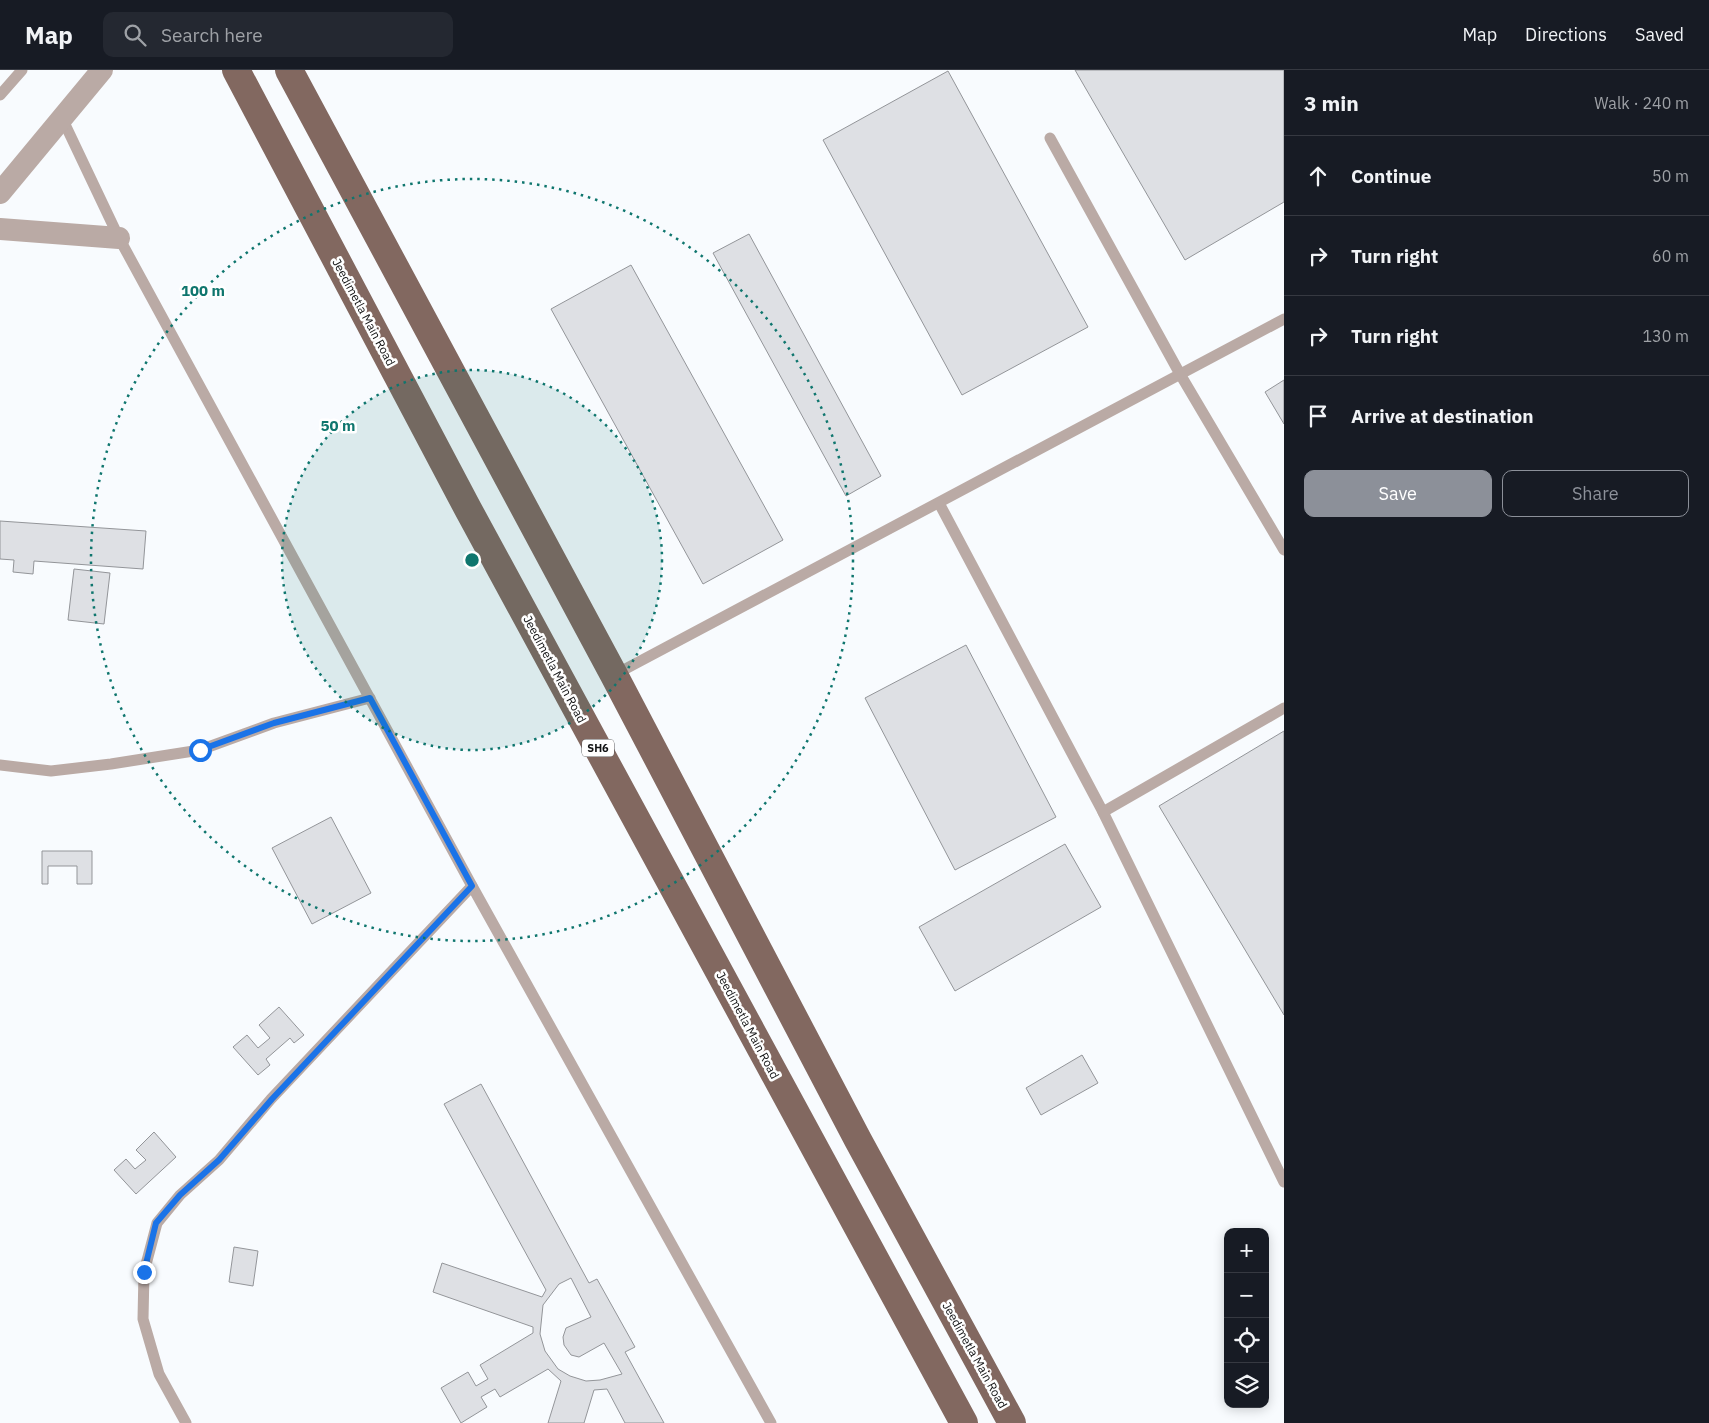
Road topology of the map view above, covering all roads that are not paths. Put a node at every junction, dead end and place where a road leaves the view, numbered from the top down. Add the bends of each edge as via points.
1 (22, 70) edge
2 (102, 70) edge
3 (236, 70) edge
4 (289, 70) edge
5 (0, 94) edge
6 (62, 118) junction
7 (1050, 138) dead end
8 (0, 193) edge
9 (0, 229) edge
10 (119, 238) junction
11 (1284, 319) edge
12 (1180, 374) junction
13 (939, 503) junction
14 (1284, 550) edge
15 (614, 675) junction
16 (370, 698) junction
17 (1284, 708) edge
18 (0, 765) edge
19 (1103, 812) junction
20 (472, 886) junction
21 (1284, 1182) edge
22 (186, 1423) edge
23 (771, 1423) edge
24 (964, 1423) edge
25 (1012, 1423) edge

1 - 5 lane
2 - 6 street
3 - 24 main road, Jeedimetla Main Road / SH6 via 468,509
4 - 15 main road, Jeedimetla Main Road
6 - 8 street
6 - 10 lane
7 - 12 lane
9 - 10 street
10 - 16 lane
11 - 12 lane
12 - 13 lane
12 - 14 lane
13 - 15 lane
13 - 19 lane
15 - 25 main road, Jeedimetla Main Road via 858,1140
16 - 18 lane via 274,723 200,750 51,771
16 - 20 lane
17 - 19 lane
19 - 21 lane
20 - 22 lane via 219,1160 180,1195 156,1223 144,1272 143,1319 159,1374
20 - 23 lane

